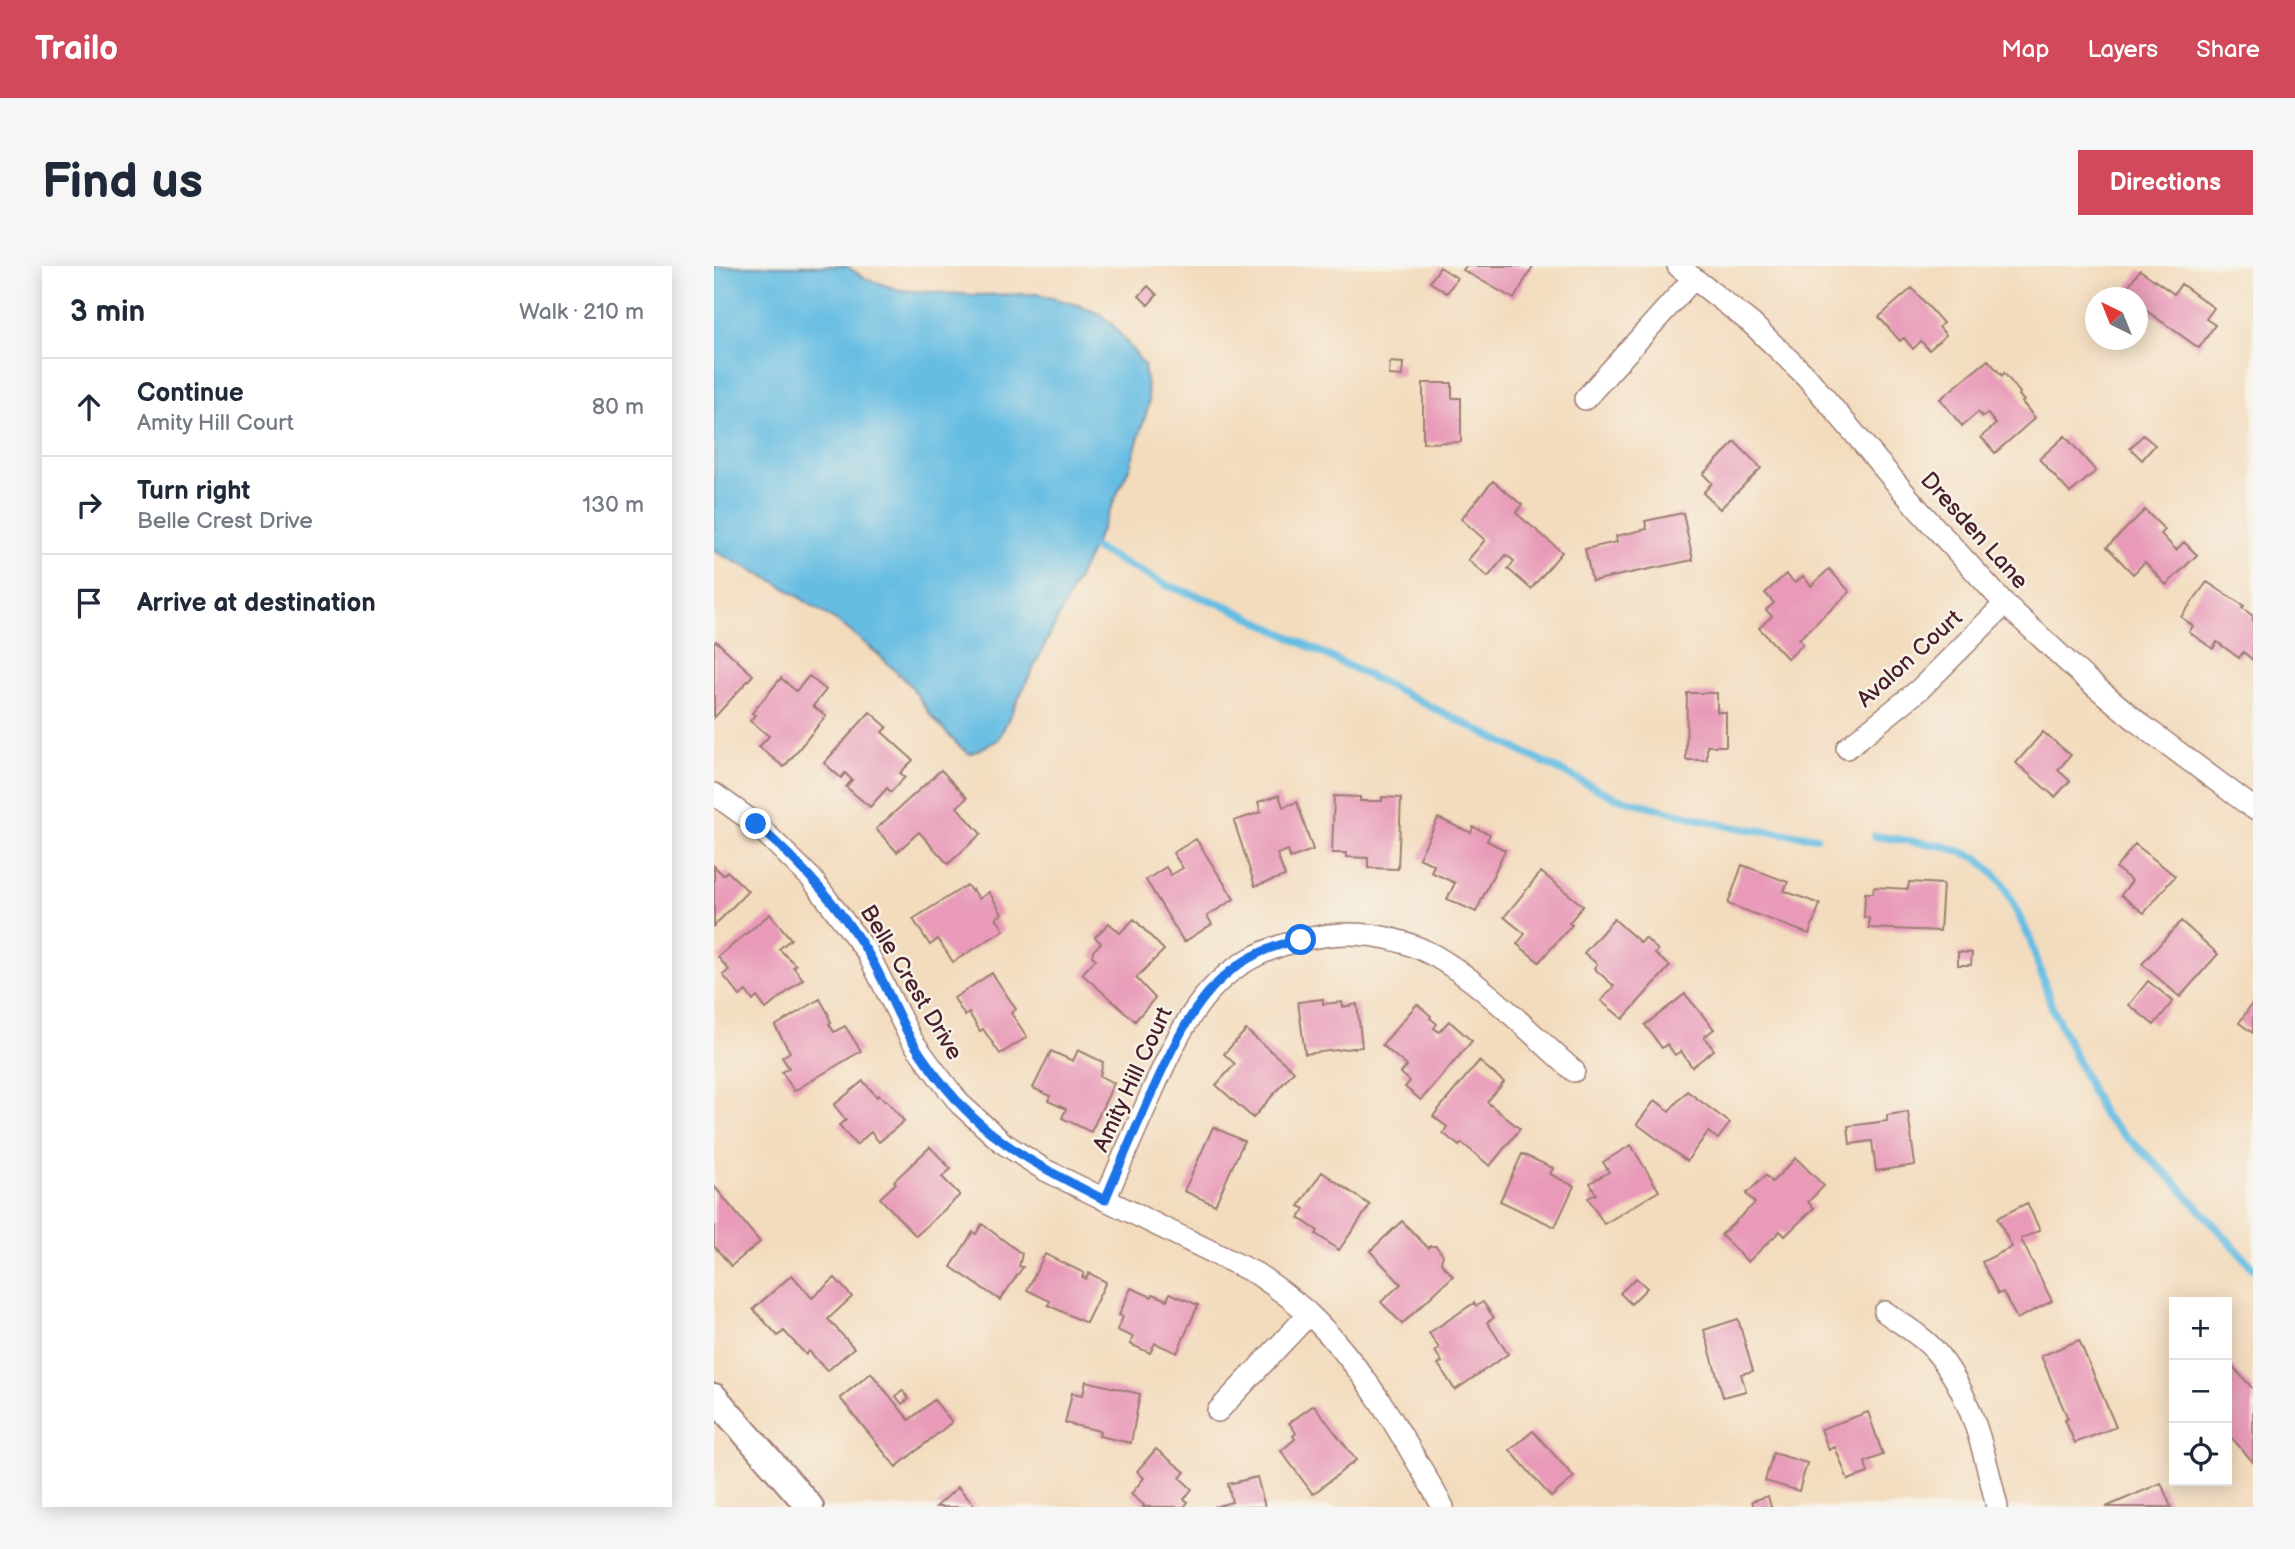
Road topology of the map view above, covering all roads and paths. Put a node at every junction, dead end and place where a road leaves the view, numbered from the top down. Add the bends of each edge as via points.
1 (1686, 272) edge
2 (1585, 399) dead end
3 (2005, 604) junction
4 (1847, 748) dead end
5 (714, 794) edge
6 (2253, 808) edge
7 (1574, 1071) dead end
8 (1105, 1200) junction
9 (1885, 1312) dead end
10 (1309, 1314) junction
11 (714, 1397) edge
12 (1218, 1410) dead end
13 (810, 1507) edge
14 (1443, 1507) edge
15 (1997, 1507) edge

1 - 2 street
1 - 3 street, Dresden Lane via 1751,323 1806,376
3 - 4 street, Avalon Court via 1920,689
3 - 6 street, Dresden Lane via 2139,723
5 - 8 street, Belle Crest Drive via 784,849 832,903 867,952 911,1039 960,1104 1014,1150
7 - 8 street, Amity Hill Court via 1464,974 1405,942 1360,934 1293,941 1234,968 1192,1012
8 - 10 street, Belle Crest Drive via 1257,1274
9 - 15 street via 1936,1350 1952,1377 1968,1405
10 - 12 street
10 - 14 street, Belle Crest Drive via 1354,1366
11 - 13 street

